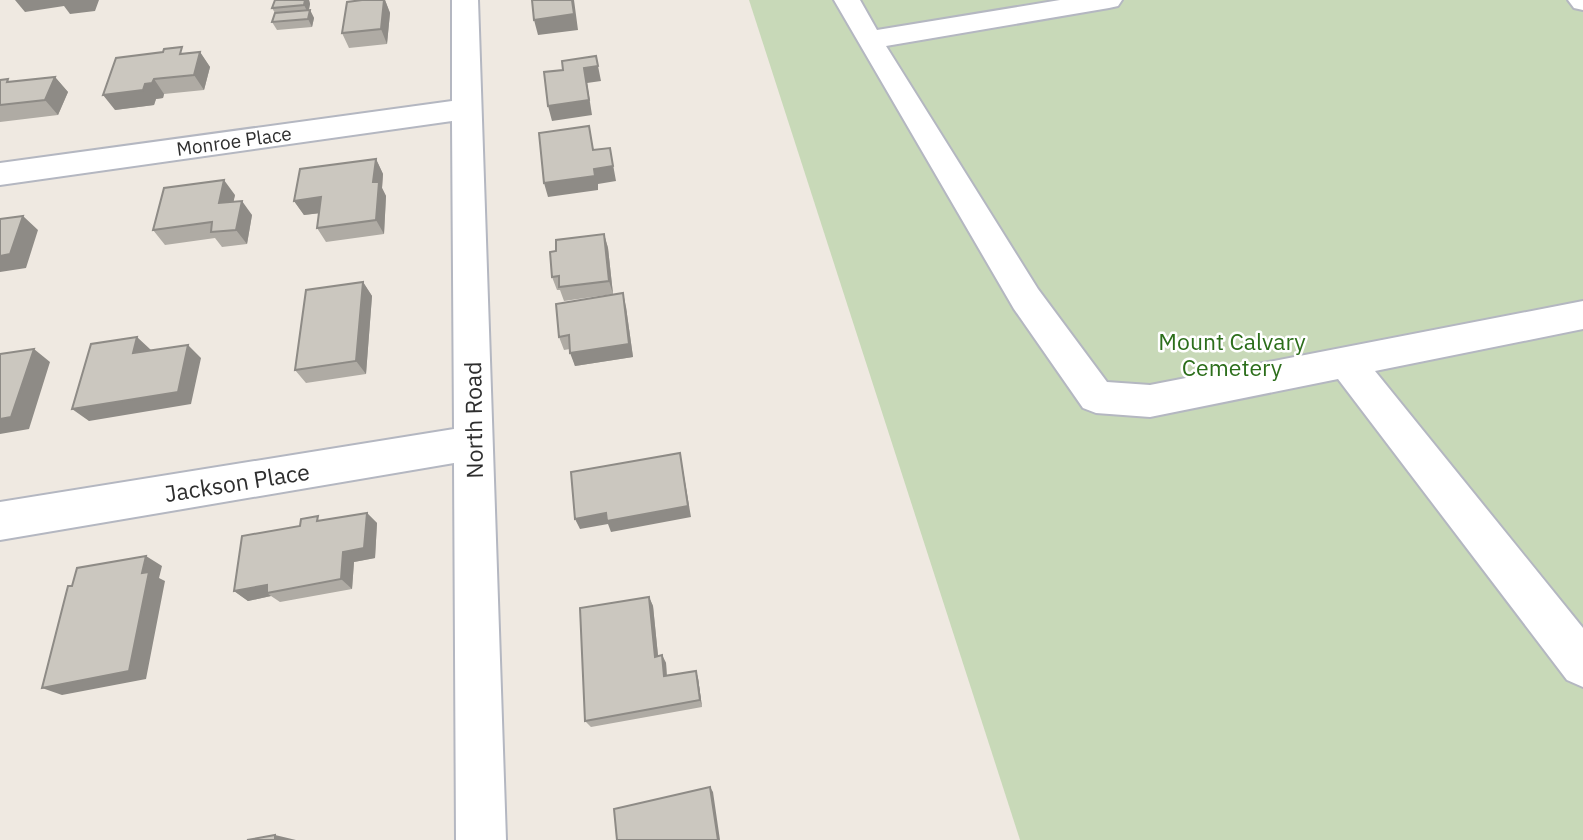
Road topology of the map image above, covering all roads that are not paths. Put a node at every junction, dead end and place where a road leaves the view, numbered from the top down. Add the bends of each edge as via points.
1 (465, 0) edge
2 (847, 0) edge
3 (1109, 0) edge
4 (869, 40) junction
5 (467, 109) junction
6 (0, 173) edge
7 (1577, 324) edge
8 (1346, 362) junction
9 (474, 443) junction
10 (0, 521) edge
11 (1583, 664) edge
12 (481, 840) edge

1 - 5 street, North Road
2 - 4 street
3 - 4 street
4 - 8 street via 1026,299 1096,397 1150,401
5 - 6 street, Monroe Place
5 - 9 street, North Road
7 - 8 street
8 - 11 street
9 - 10 street, Jackson Place
9 - 12 street, North Road

